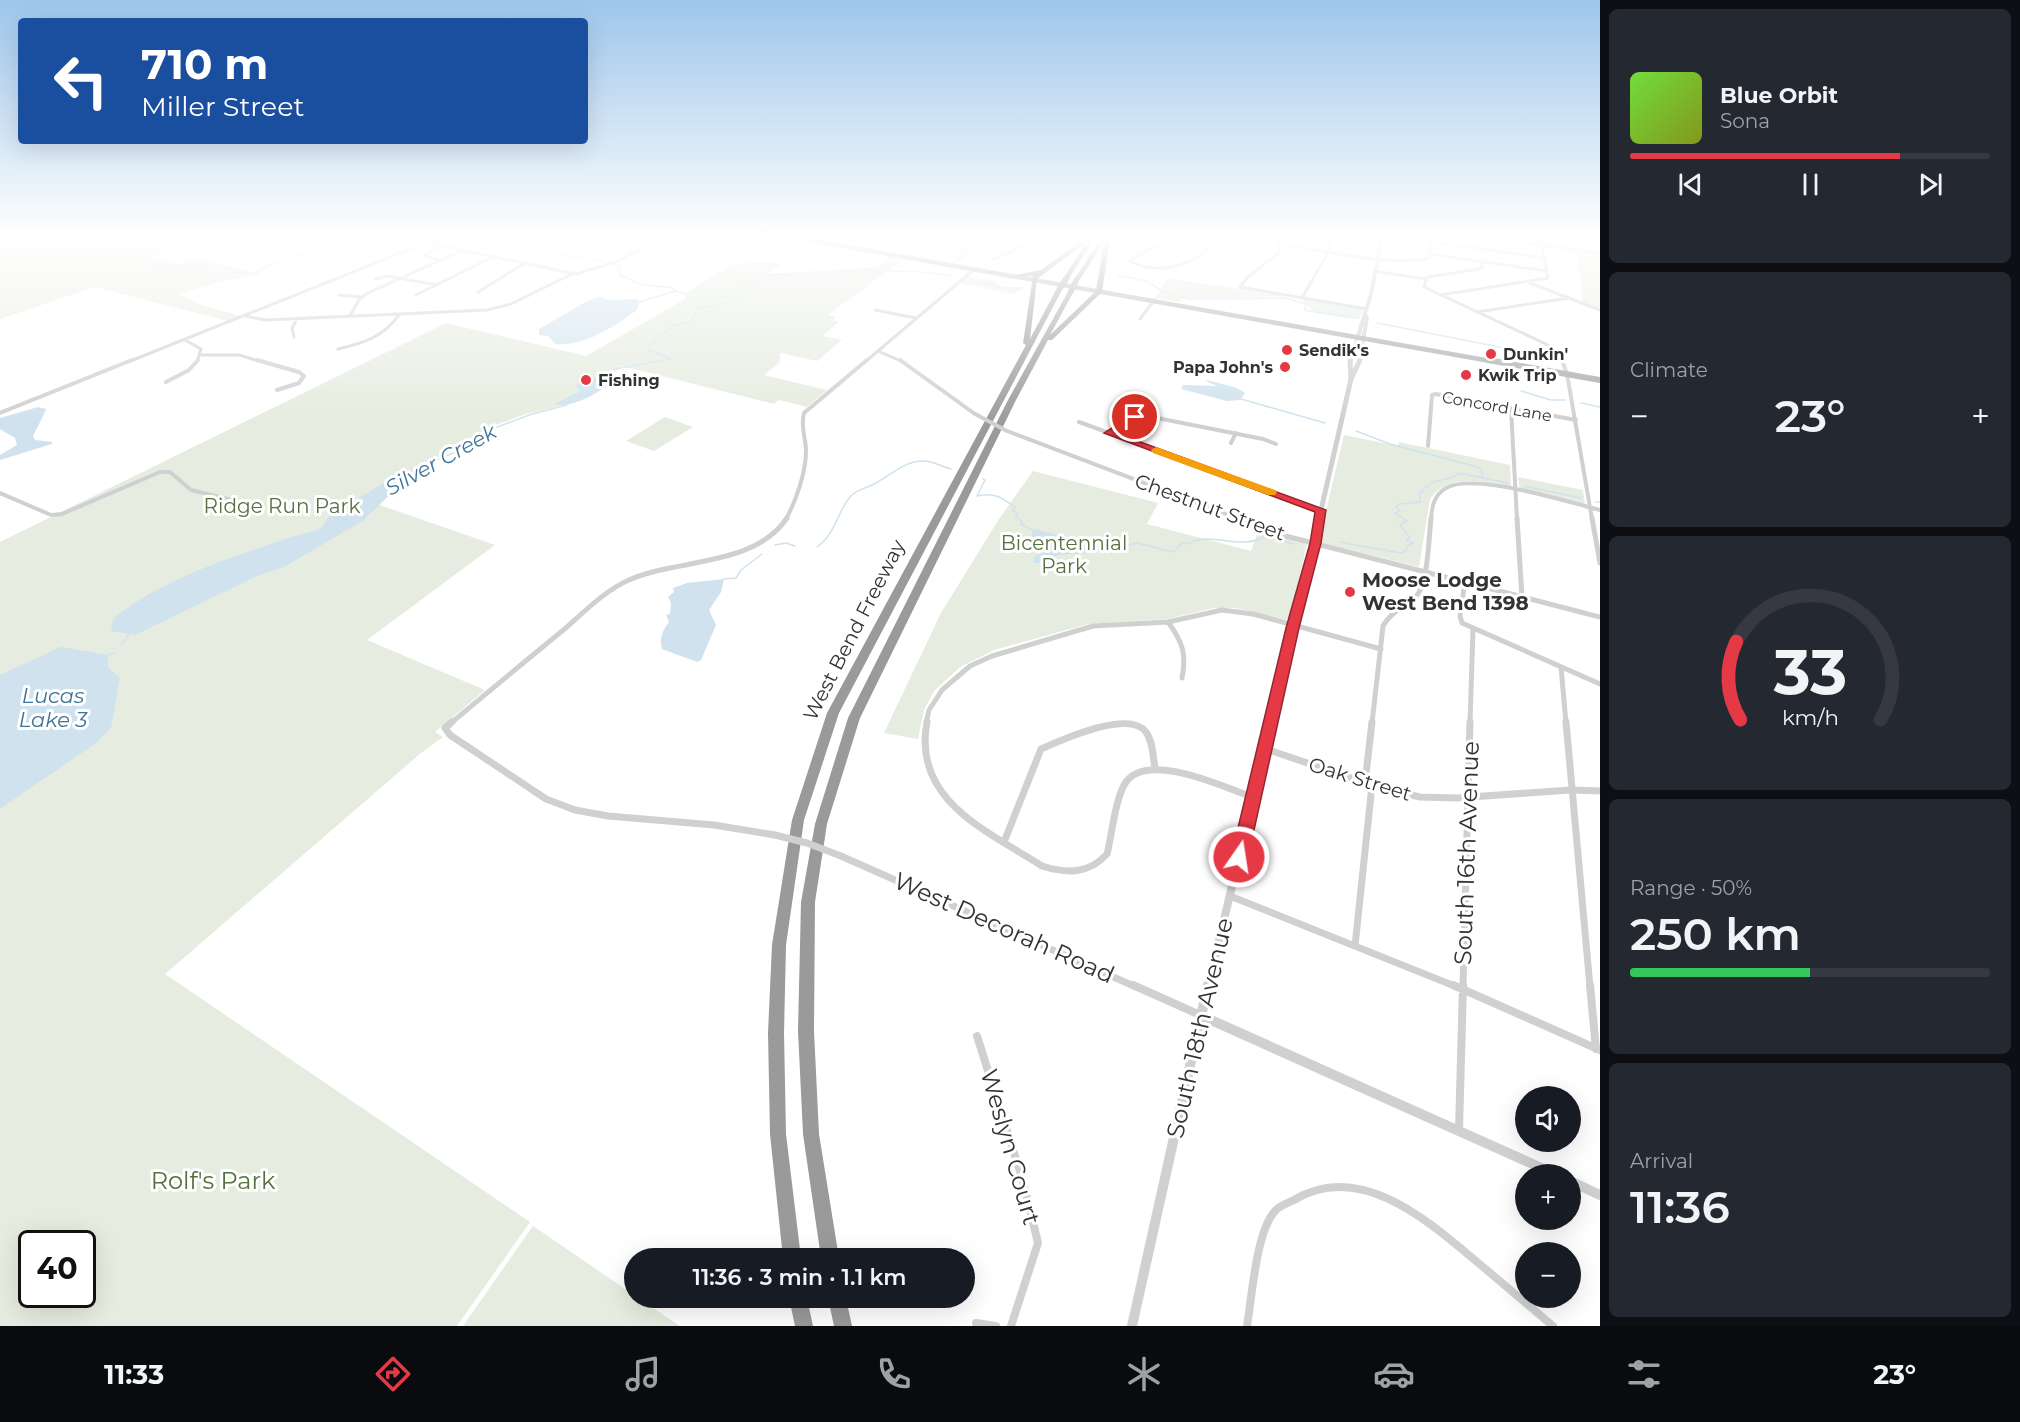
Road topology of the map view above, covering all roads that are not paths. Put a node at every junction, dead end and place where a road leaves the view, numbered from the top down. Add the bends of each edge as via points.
1 (280, 301) edge
2 (359, 301) edge
3 (517, 301) edge
4 (936, 301) edge
5 (1033, 301) edge
6 (1054, 301) edge
7 (1065, 301) edge
8 (1090, 301) edge
9 (1153, 301) edge
10 (1159, 301) edge
11 (1315, 301) edge
12 (1368, 301) edge
13 (1449, 301) edge
14 (1551, 301) edge
15 (1576, 301) edge
16 (875, 310) dead end
17 (1600, 310) edge
18 (1366, 312) junction
19 (1475, 313) junction
20 (399, 315) junction
21 (243, 316) junction
22 (349, 317) junction
23 (916, 318) junction
24 (297, 319) junction
25 (1140, 319) dead end
26 (294, 337) dead end
27 (1360, 337) junction
28 (184, 339) junction
29 (338, 349) dead end
30 (878, 351) junction
31 (201, 355) junction
32 (1030, 356) junction
33 (1567, 374) junction
34 (1600, 380) edge
35 (166, 382) dead end
36 (277, 390) dead end
37 (1511, 408) junction
38 (0, 413) edge
39 (975, 414) joint
40 (1576, 420) junction
41 (1079, 422) dead end
42 (1184, 422) junction
43 (1181, 427) dead end
44 (1108, 433) junction
45 (1236, 433) junction
46 (1231, 443) dead end
47 (1276, 444) dead end
48 (1428, 446) dead end
49 (1517, 491) junction
50 (0, 492) edge
51 (232, 500) dead end
52 (1590, 507) junction
53 (1321, 510) junction
54 (1600, 510) edge
55 (1316, 543) junction
56 (1600, 563) edge
57 (1425, 571) junction
58 (1465, 582) junction
59 (1522, 597) junction
60 (1600, 617) edge
61 (1168, 622) junction
62 (1293, 625) junction
63 (1473, 629) junction
64 (1381, 649) junction
65 (1561, 667) junction
66 (1182, 678) dead end
67 (1600, 684) edge
68 (1266, 750) junction
69 (1155, 768) junction
70 (1368, 784) junction
71 (1571, 790) junction
72 (1600, 791) edge
73 (1468, 796) junction
74 (1252, 798) junction
75 (1004, 842) junction
76 (1230, 896) junction
77 (1355, 946) junction
78 (1463, 989) junction
79 (1202, 1016) junction
80 (977, 1036) dead end
81 (1598, 1049) edge
82 (1459, 1131) junction
83 (1533, 1164) edge
84 (1581, 1186) edge
85 (1600, 1195) edge
86 (791, 1248) edge
87 (828, 1248) edge
88 (800, 1308) edge
89 (839, 1308) edge
90 (976, 1323) dead end
91 (804, 1326) edge
92 (843, 1326) edge
93 (996, 1326) edge
94 (1011, 1326) edge
95 (1132, 1326) edge
96 (1246, 1326) edge
97 (1553, 1326) edge

1 - 21 street
2 - 22 street
3 - 20 street via 502,308
4 - 23 street
5 - 32 highway
6 - 32 highway, West Bend Freeway, bridge
7 - 32 highway, West Bend Freeway, bridge
8 - 32 highway
9 - 25 street
10 - 27 main road
11 - 18 street
12 - 18 street, South 18th Avenue
13 - 19 street
14 - 19 street
15 - 17 street
16 - 23 street
18 - 27 street, South 18th Avenue
19 - 33 street via 1548,345 1560,356
20 - 22 street
20 - 29 street via 386,333
21 - 24 street
21 - 28 street
22 - 24 street
23 - 30 street
24 - 26 street via 292,328
27 - 33 main road
27 - 53 street, South 18th Avenue via 1355,373
28 - 31 street via 197,345
28 - 38 street
30 - 39 street, Chestnut Street via 896,356 944,395
30 - 79 street, West Decorah Road, bridge via 804,413 806,455 789,516 780,528 746,549 646,573 616,586 445,728 546,799 575,810 714,825 807,843
31 - 35 street via 187,370
31 - 36 street via 238,355 304,376 299,383
32 - 86 highway, West Bend Freeway via 833,714 798,820 779,945 776,1033 778,1134
32 - 87 highway, West Bend Freeway via 1012,400 854,718 821,824 808,902 806,1031 811,1134
33 - 34 main road
33 - 40 street
37 - 40 street, Concord Lane
37 - 48 street, Concord Lane via 1432,395
37 - 49 street
39 - 55 street, Chestnut Street, bridge via 1007,431 1257,527
40 - 52 street
41 - 44 street
42 - 43 street
42 - 44 street via 1135,417
42 - 45 street
44 - 53 street
45 - 46 street
45 - 47 street
49 - 52 street
49 - 57 street via 1475,483 1444,489 1434,502
49 - 59 street
50 - 51 street via 51,515 62,514 160,471 170,472 195,492
52 - 54 street
52 - 56 street
53 - 55 street, South 18th Avenue
55 - 57 street, Chestnut Street
55 - 62 street, South 18th Avenue
57 - 58 street, Chestnut Street
57 - 64 street via 1416,599 1387,617
58 - 59 street, Chestnut Street
58 - 63 street, South 16th Avenue via 1460,616 1462,623
59 - 60 street, Chestnut Street
61 - 62 street via 1237,610
61 - 66 street via 1182,640 1187,655
61 - 75 street via 1093,626 970,666 942,690 930,710 923,741 928,769 936,787 951,804
62 - 64 street
62 - 68 street, South 18th Avenue
63 - 65 street
63 - 73 street, South 16th Avenue
64 - 70 street
65 - 67 street
65 - 71 street
68 - 70 street, Oak Street
68 - 74 street, South 18th Avenue
69 - 74 street
69 - 75 street via 1140,770 1126,781 1107,854 1091,868 1071,873 1055,871
69 - 75 street via 1146,734 1136,726 1111,725 1075,734 1041,749
70 - 73 street, Oak Street via 1420,797
70 - 77 street
71 - 72 street, Oak Street
71 - 73 street, Oak Street
71 - 81 street
73 - 78 street, South 16th Avenue
74 - 76 street, South 18th Avenue
76 - 77 street
76 - 79 street, South 18th Avenue
77 - 78 street
78 - 81 street
78 - 82 street, South 16th Avenue
79 - 82 street, West Decorah Road
79 - 95 street, South 18th Avenue
80 - 94 street, Weslyn Court via 1038,1242
82 - 83 street, West Decorah Road
84 - 85 street
88 - 91 highway
89 - 92 highway
90 - 93 street
96 - 97 street via 1262,1234 1275,1211 1307,1192 1331,1188 1359,1188 1397,1202 1420,1216

